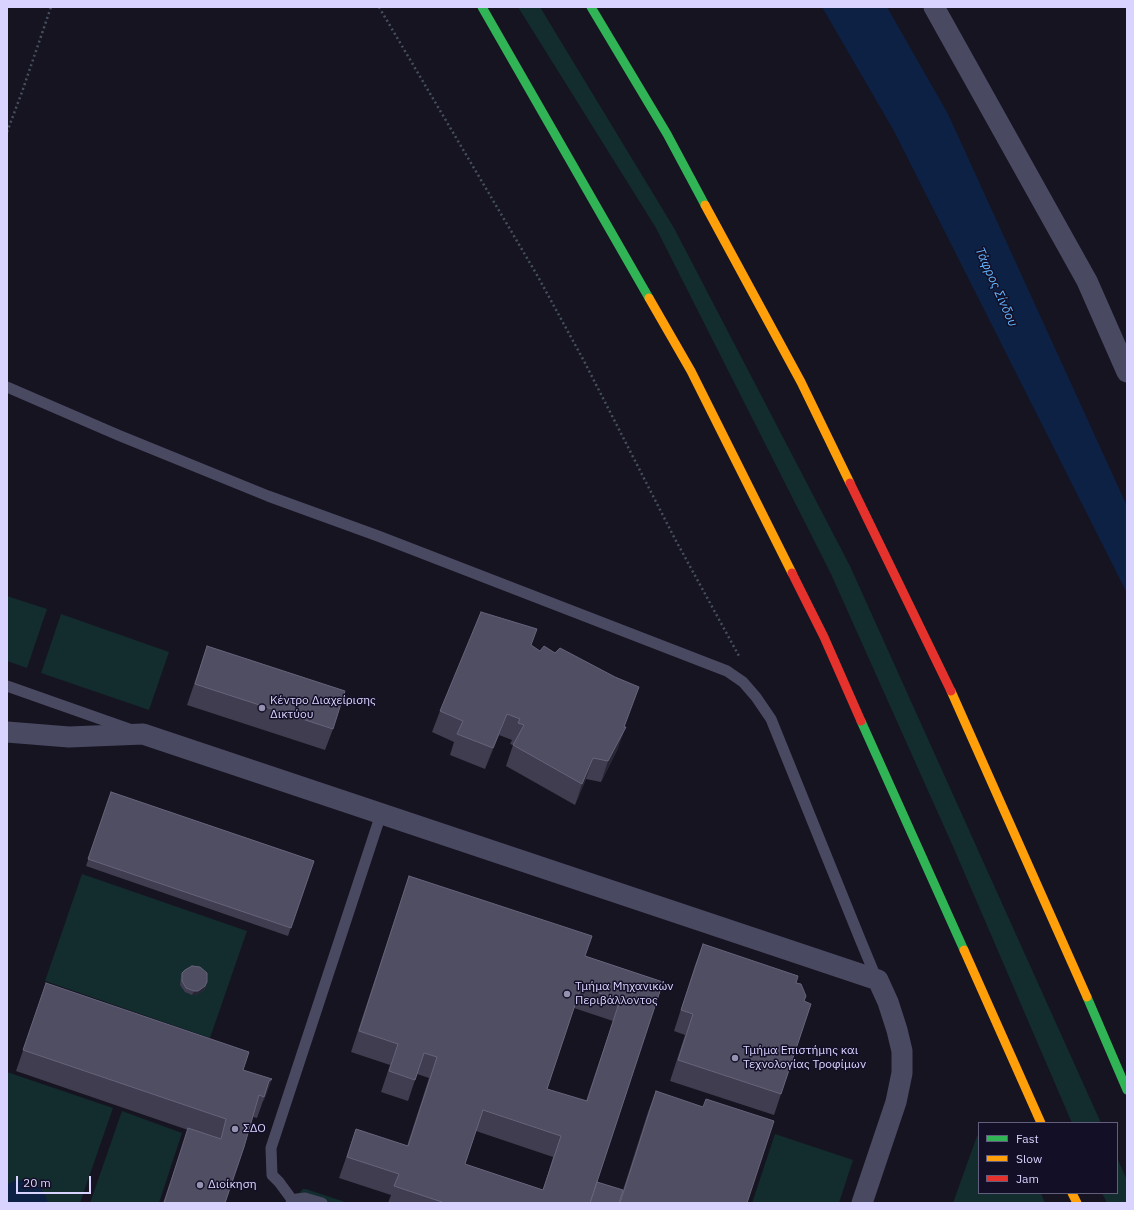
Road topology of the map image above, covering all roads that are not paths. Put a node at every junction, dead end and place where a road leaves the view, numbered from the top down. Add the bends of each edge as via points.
1 (482, 7) edge
2 (591, 7) edge
3 (934, 7) edge
4 (1127, 372) edge
5 (7, 387) edge
6 (7, 686) edge
7 (7, 732) edge
8 (143, 734) junction
9 (381, 814) junction
10 (878, 980) junction
11 (1127, 1090) edge
12 (1041, 1122) edge
13 (1072, 1194) edge
14 (292, 1202) edge
15 (322, 1203) edge
16 (862, 1203) edge
17 (1077, 1203) edge

1 - 12 highway via 691,371 824,637
2 - 11 highway via 667,134 801,382 956,701
3 - 4 street via 1087,281
5 - 10 lane via 138,444 726,671 743,682 771,719
6 - 8 lane
7 - 8 street via 69,737
8 - 9 street
9 - 10 street
9 - 14 lane via 271,1148 272,1175
10 - 16 street via 897,1030 902,1050 902,1073 896,1102
13 - 17 highway
14 - 15 lane via 305,1198

